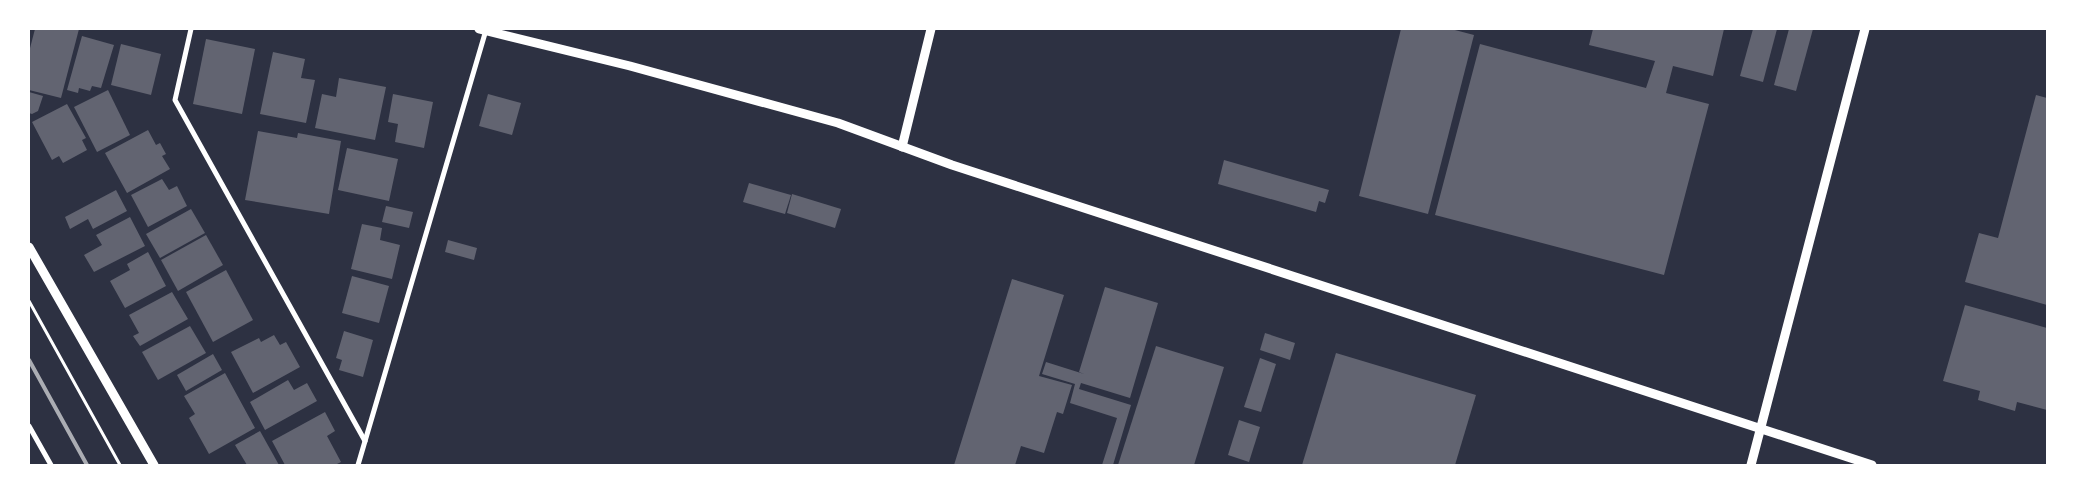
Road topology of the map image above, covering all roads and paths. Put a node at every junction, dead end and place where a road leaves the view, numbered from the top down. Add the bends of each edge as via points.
1 (191, 29) edge
2 (482, 29) edge
3 (930, 29) edge
4 (1865, 29) edge
5 (902, 147) junction
6 (29, 248) edge
7 (29, 302) edge
8 (29, 426) edge
9 (1762, 430) junction
10 (366, 441) junction
11 (51, 465) edge
12 (120, 465) edge
13 (154, 465) edge
14 (358, 465) edge
15 (1751, 465) edge
16 (1872, 465) edge

1 - 10 street via 175,100
2 - 5 street via 838,123
2 - 10 street
3 - 5 street
4 - 9 street
5 - 9 street
6 - 13 street
7 - 12 path
8 - 11 street
9 - 15 street
9 - 16 street
10 - 14 street

